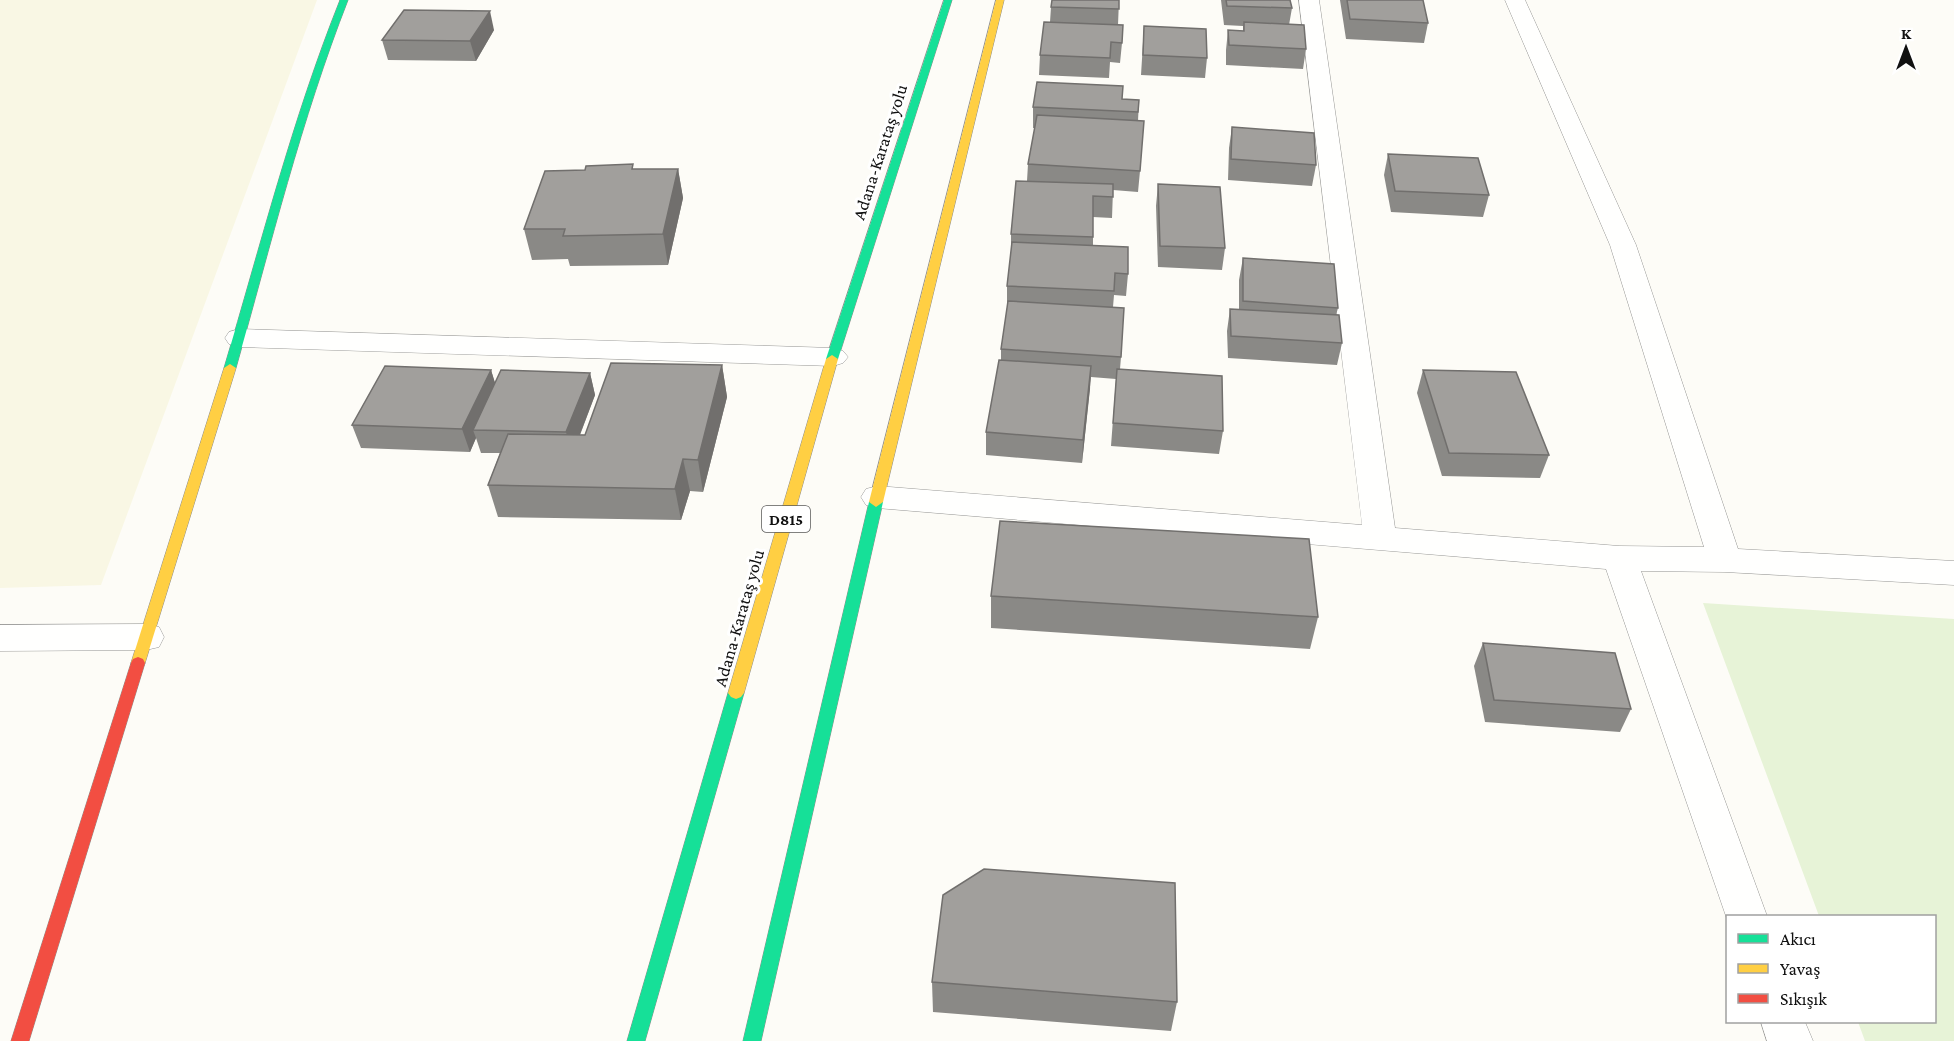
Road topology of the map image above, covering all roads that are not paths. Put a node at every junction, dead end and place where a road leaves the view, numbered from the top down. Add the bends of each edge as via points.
1 (344, 0) edge
2 (948, 0) edge
3 (1000, 0) edge
4 (1309, 0) edge
5 (1515, 0) edge
6 (239, 338) junction
7 (832, 357) junction
8 (877, 497) junction
9 (1380, 538) junction
10 (1619, 558) junction
11 (1725, 560) junction
12 (1954, 573) edge
13 (146, 637) junction
14 (0, 638) edge
15 (1746, 915) edge
16 (1783, 1023) edge
17 (20, 1041) edge
18 (636, 1041) edge
19 (752, 1041) edge
20 (1790, 1041) edge

1 - 6 main road via 305,107
2 - 7 main road, Adana-Karataş yolu / D815
3 - 8 main road
4 - 9 street
5 - 11 street via 1623,245
6 - 7 street
6 - 13 main road
7 - 18 main road, Adana-Karataş yolu / D815
8 - 9 street
8 - 19 main road
9 - 10 street
10 - 11 street
10 - 15 street
11 - 12 street
13 - 14 street
13 - 17 main road
16 - 20 street

